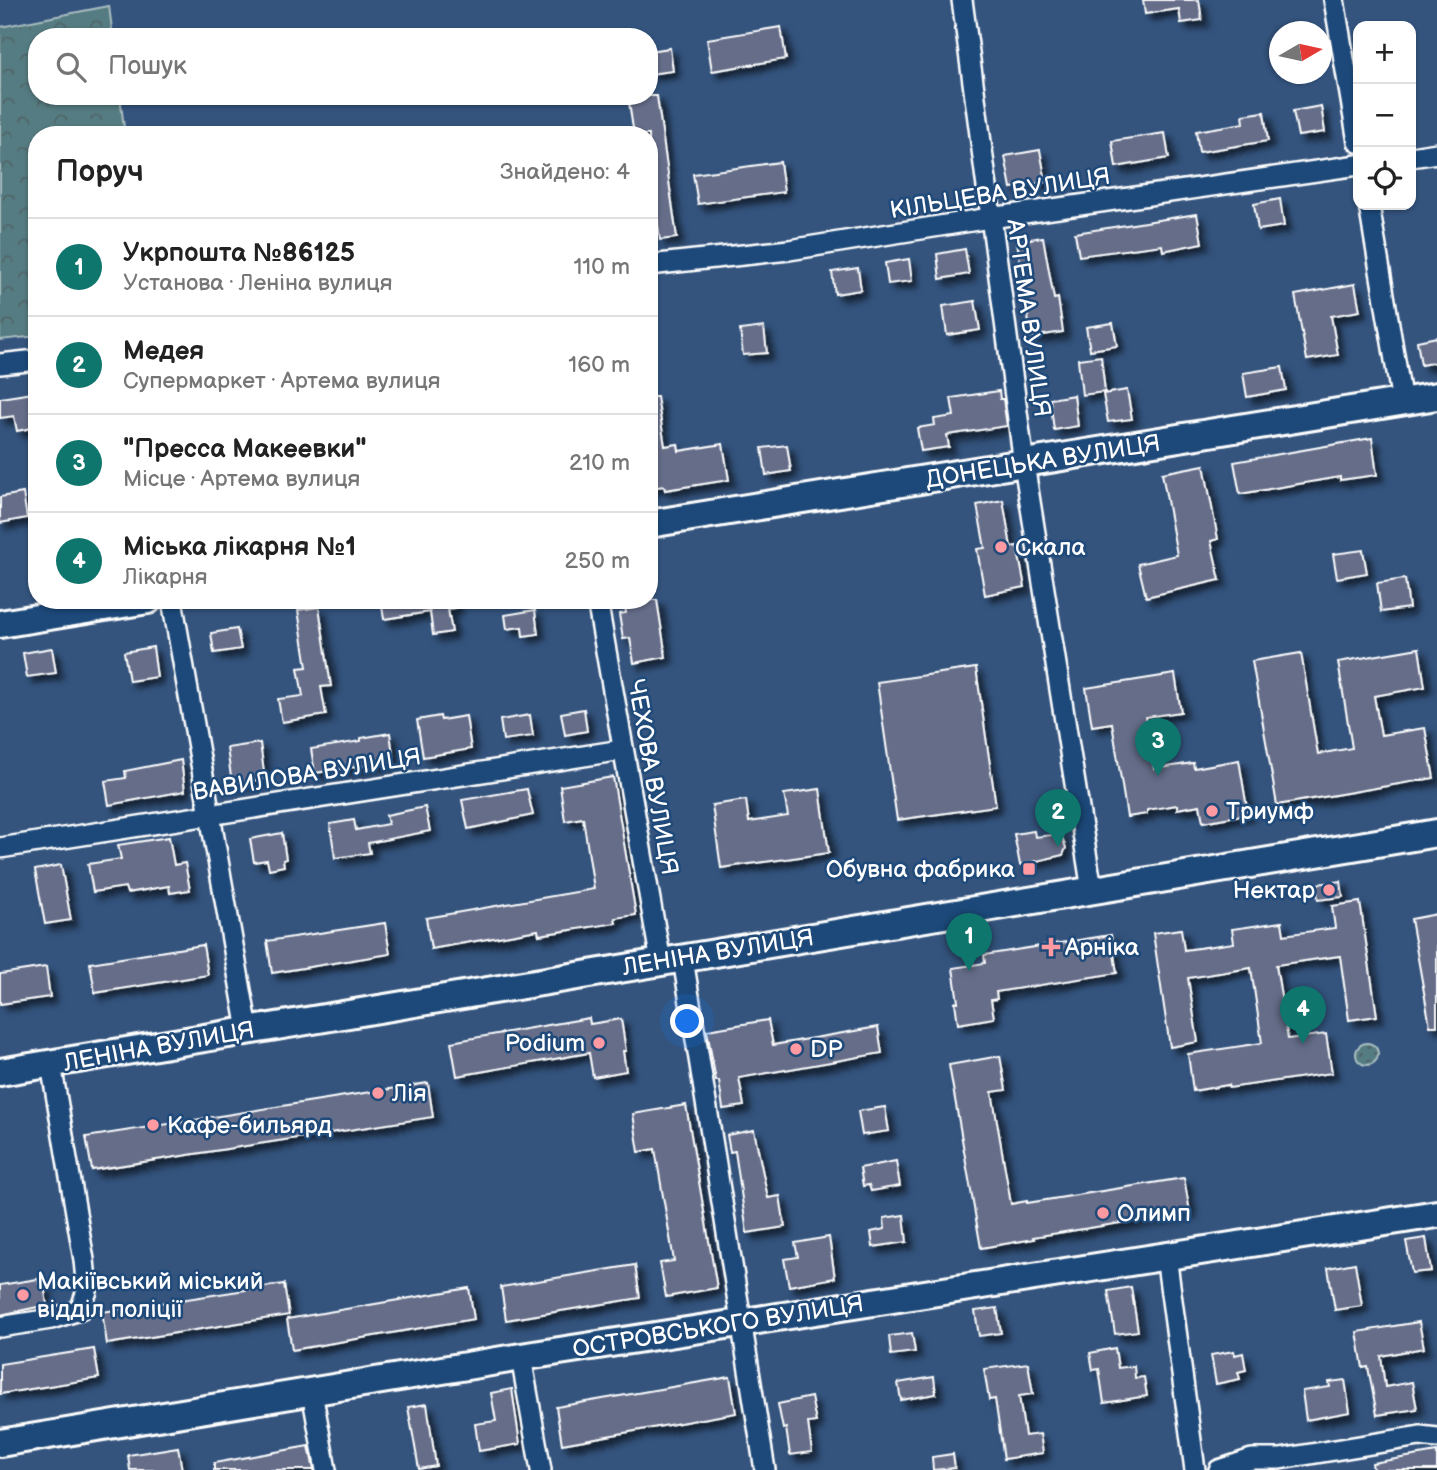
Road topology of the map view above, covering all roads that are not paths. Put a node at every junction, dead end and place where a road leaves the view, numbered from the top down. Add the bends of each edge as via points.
1 (962, 0) edge
2 (1334, 0) edge
3 (1353, 112) edge
4 (1437, 153) edge
5 (1416, 156) edge
6 (1353, 166) edge
7 (1370, 210) edge
8 (990, 218) junction
9 (658, 264) edge
10 (28, 361) edge
11 (0, 364) edge
12 (1437, 396) edge
13 (1402, 402) junction
14 (1024, 464) junction
15 (658, 523) edge
16 (92, 609) edge
17 (174, 609) edge
18 (598, 609) edge
19 (0, 624) edge
20 (622, 750) junction
21 (210, 814) junction
22 (1437, 833) edge
23 (0, 848) edge
24 (1092, 890) junction
25 (672, 960) junction
26 (248, 1030) junction
27 (51, 1064) junction
28 (0, 1072) edge
29 (1437, 1214) edge
30 (1166, 1256) junction
31 (740, 1324) junction
32 (0, 1327) edge
33 (521, 1357) junction
34 (312, 1392) junction
35 (1437, 1438) edge
36 (0, 1443) edge
37 (326, 1470) edge
38 (541, 1470) edge
39 (765, 1470) edge
40 (1195, 1470) edge
41 (1219, 1470) edge

1 - 8 street, АРТЕМА ВУЛИЦЯ
2 - 3 street
4 - 5 street
6 - 8 street, КІЛЬЦЕВА ВУЛИЦЯ
7 - 13 street
8 - 9 street, КІЛЬЦЕВА ВУЛИЦЯ via 789,250
8 - 14 street, АРТЕМА ВУЛИЦЯ
10 - 11 street
12 - 13 street, ДОНЕЦЬКА ВУЛИЦЯ
13 - 14 street, ДОНЕЦЬКА ВУЛИЦЯ
14 - 15 street, ДОНЕЦЬКА ВУЛИЦЯ
14 - 24 street, АРТЕМА ВУЛИЦЯ
16 - 19 street
17 - 21 street
18 - 20 street, ЧЕХОВА ВУЛИЦЯ
20 - 21 street, ВАВИЛОВА ВУЛИЦЯ
20 - 25 street, ЧЕХОВА ВУЛИЦЯ
21 - 23 street, ВАВИЛОВА ВУЛИЦЯ
21 - 26 street
22 - 24 street, ЛЕНІНА ВУЛИЦЯ
24 - 25 street, ЛЕНІНА ВУЛИЦЯ
25 - 26 street, ЛЕНІНА ВУЛИЦЯ
25 - 31 street, ЧЕХОВА ВУЛИЦЯ
26 - 27 street, ЛЕНІНА ВУЛИЦЯ
27 - 28 street, ЛЕНІНА ВУЛИЦЯ
27 - 32 street via 87,1292 80,1310
29 - 30 street, ОСТРОВСЬКОГО ВУЛИЦЯ
30 - 31 street, ОСТРОВСЬКОГО ВУЛИЦЯ
30 - 40 street
31 - 33 street, ОСТРОВСЬКОГО ВУЛИЦЯ
31 - 39 street, ЧЕХОВА ВУЛИЦЯ
33 - 34 street, ОСТРОВСЬКОГО ВУЛИЦЯ
33 - 38 street
34 - 36 street, ОСТРОВСЬКОГО ВУЛИЦЯ
34 - 37 street
35 - 41 street via 1420,1436 1280,1459 1252,1459

